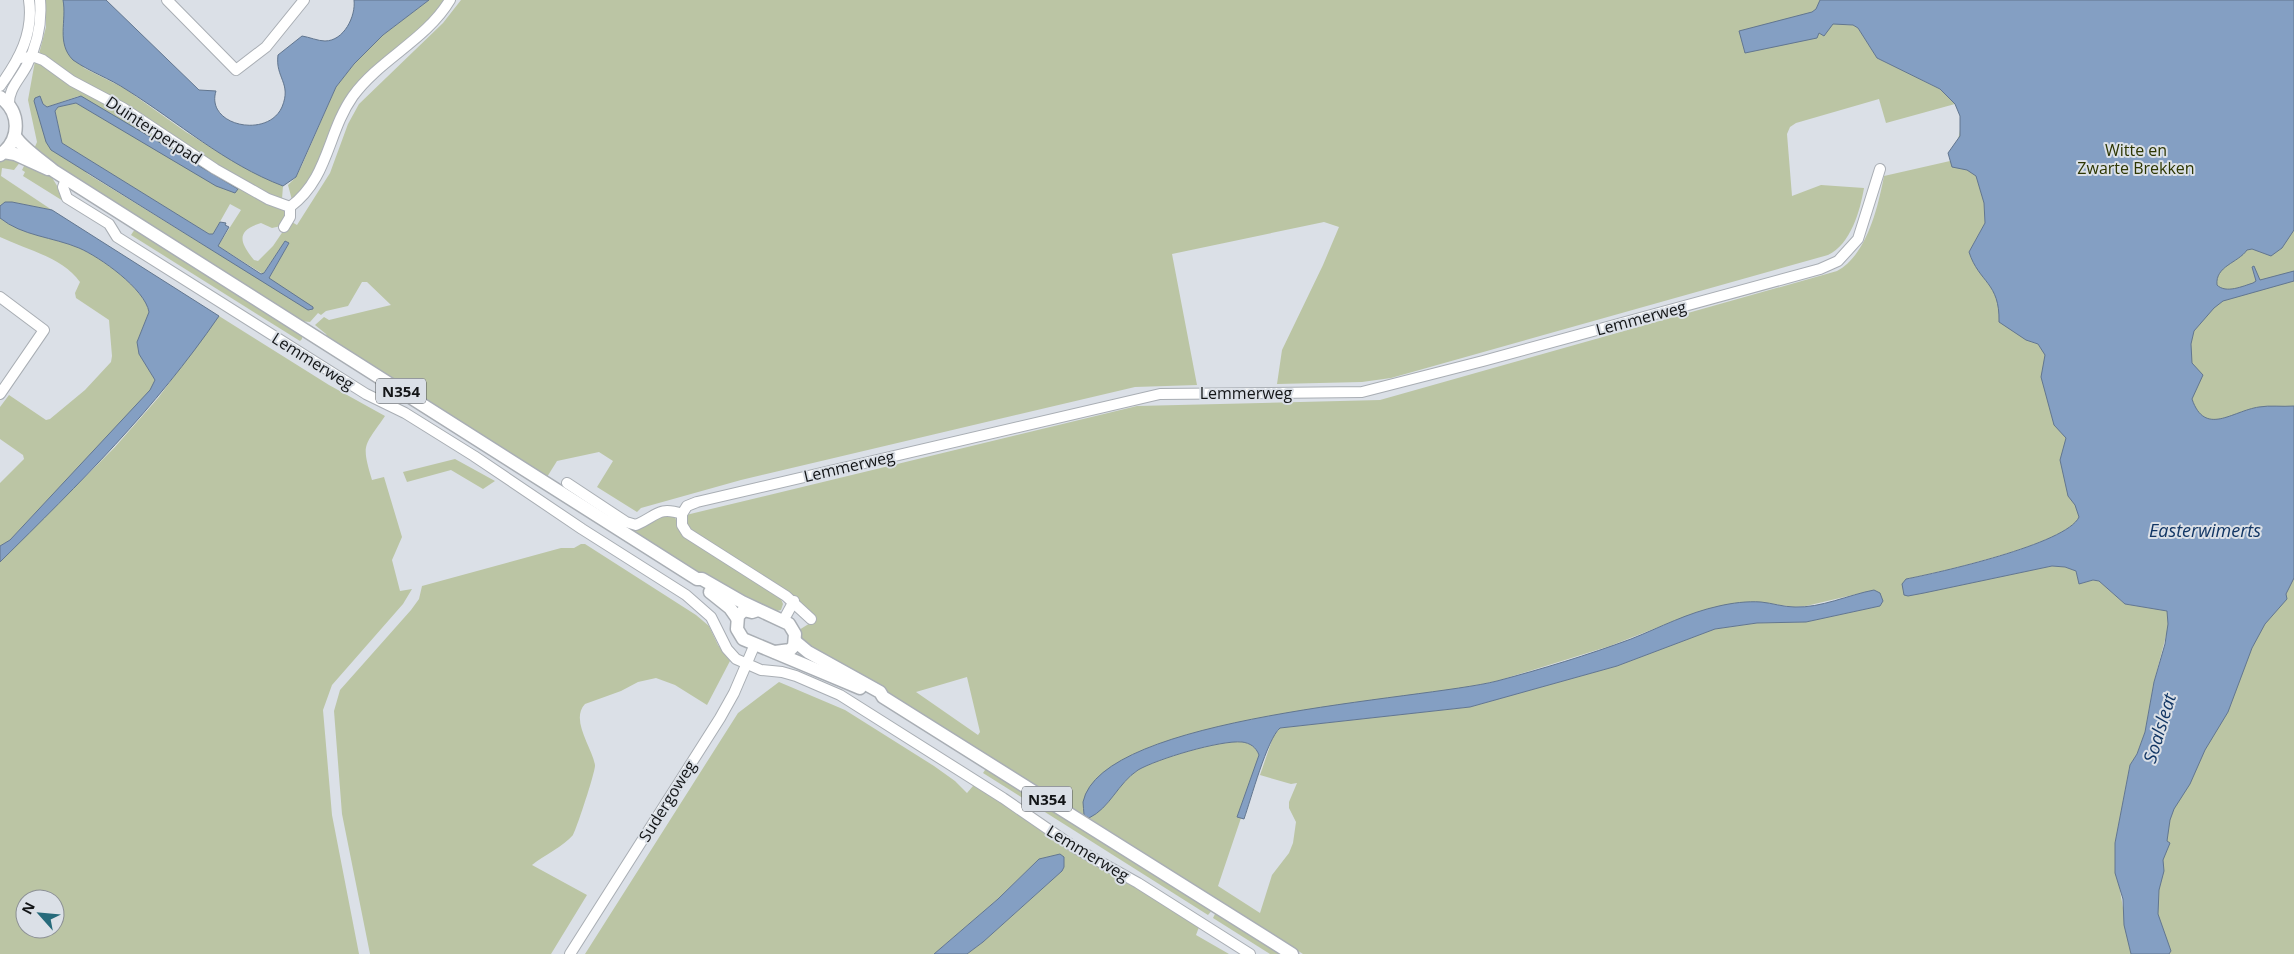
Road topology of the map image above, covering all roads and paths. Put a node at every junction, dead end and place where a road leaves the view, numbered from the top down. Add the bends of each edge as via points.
1 (29, 0) edge
2 (40, 0) edge
3 (166, 0) edge
4 (304, 0) edge
5 (450, 0) edge
6 (31, 57) junction
7 (18, 58) junction
8 (0, 86) edge
9 (4, 101) edge
10 (14, 136) junction
11 (2, 154) edge
12 (1880, 168) dead end
13 (54, 171) junction
14 (66, 179) junction
15 (290, 207) junction
16 (284, 227) dead end
17 (0, 297) edge
18 (0, 394) edge
19 (567, 483) dead end
20 (682, 514) junction
21 (697, 579) junction
22 (794, 601) junction
23 (758, 610) junction
24 (737, 618) junction
25 (811, 619) dead end
26 (784, 621) junction
27 (796, 642) junction
28 (755, 644) junction
29 (775, 652) junction
30 (747, 664) junction
31 (884, 697) junction
32 (570, 954) edge
33 (1250, 954) edge
34 (1292, 954) edge

1 - 7 street via 27,38
2 - 6 street via 40,26
3 - 4 street via 236,70 266,47
5 - 15 street via 432,24 354,94 341,117 316,180
6 - 7 street, Duinterperpad
6 - 9 street
6 - 15 street, Duinterperpad via 43,60 72,81 123,108 231,178 268,199
7 - 8 street
9 - 10 main road via 15,118
10 - 11 main road, N354
10 - 13 main road, Lemmerweg / N354
11 - 13 main road, Lemmerweg / N354 via 17,155
12 - 20 street, Lemmerweg via 1858,239 1838,261 1820,269 1362,392 1160,394 697,502 687,506
13 - 14 main road, Lemmerweg / N354
14 - 21 main road, Lemmerweg / N354
14 - 30 street, Lemmerweg via 63,188 67,198 109,224 117,238 366,394 405,413 482,461 686,594 714,621 730,654
15 - 16 street via 290,217
17 - 18 street via 44,330
19 - 20 street via 632,524 639,524 665,510
20 - 22 street via 682,525 687,533
21 - 23 main road, Lemmerweg / N354
21 - 24 main road, Lemmerweg / N354
22 - 25 street
22 - 26 street
23 - 24 main road via 744,610
23 - 26 main road, N354
24 - 28 main road, N354 via 736,627 740,634
26 - 27 main road, N354 via 792,627
27 - 29 main road via 792,650
27 - 31 main road, Lemmerweg / N354
28 - 29 main road, N354
28 - 30 street, Sudergoweg
29 - 31 main road, Lemmerweg / N354
30 - 32 street, Sudergoweg via 720,718
30 - 33 street, Lemmerweg via 796,676 840,695 1077,849
31 - 34 main road, Lemmerweg / N354

